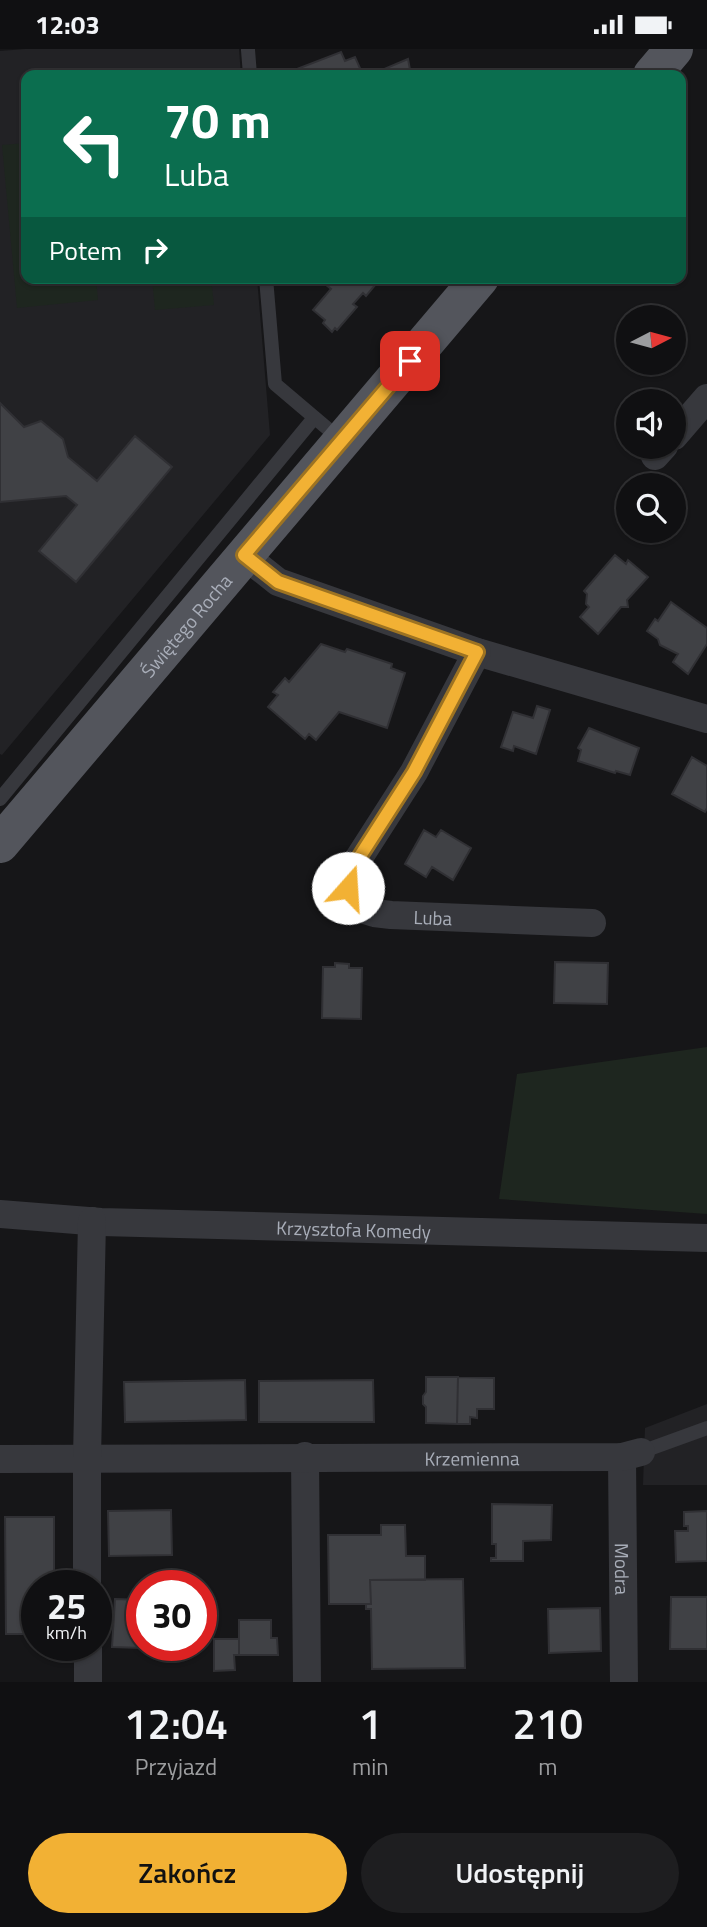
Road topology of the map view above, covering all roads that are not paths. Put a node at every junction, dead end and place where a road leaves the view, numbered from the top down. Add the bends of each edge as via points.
1 (674, 49) edge
2 (248, 50) edge
3 (250, 70) edge
4 (656, 70) edge
5 (267, 284) edge
6 (474, 284) edge
7 (707, 398) edge
8 (686, 422) edge
9 (328, 430) junction
10 (244, 555) junction
11 (477, 652) junction
12 (707, 719) edge
13 (0, 799) edge
14 (0, 844) edge
15 (592, 923) dead end
16 (0, 1214) edge
17 (92, 1221) junction
18 (707, 1238) edge
19 (707, 1428) edge
20 (632, 1455) junction
21 (305, 1457) junction
22 (0, 1458) edge
23 (87, 1458) junction
24 (88, 1570) edge
25 (88, 1661) edge
26 (88, 1682) edge
27 (307, 1682) edge
28 (624, 1682) edge

1 - 4 main road
2 - 3 lane
5 - 9 lane via 275,384
6 - 9 main road, Świętego Rocha
7 - 8 street
9 - 10 main road, Świętego Rocha
9 - 13 lane
10 - 11 street via 278,582
10 - 14 main road, Świętego Rocha
11 - 12 street
11 - 15 street, Luba via 414,772 355,864 348,888 355,907 391,915
16 - 17 street, Krzysztofa Komedy
17 - 18 street, Krzysztofa Komedy
17 - 23 street
19 - 20 lane
20 - 21 street, Krzemienna
20 - 28 street, Modra
21 - 23 street, Krzemienna
21 - 27 street
22 - 23 street, Krzemienna
23 - 24 street
25 - 26 street

